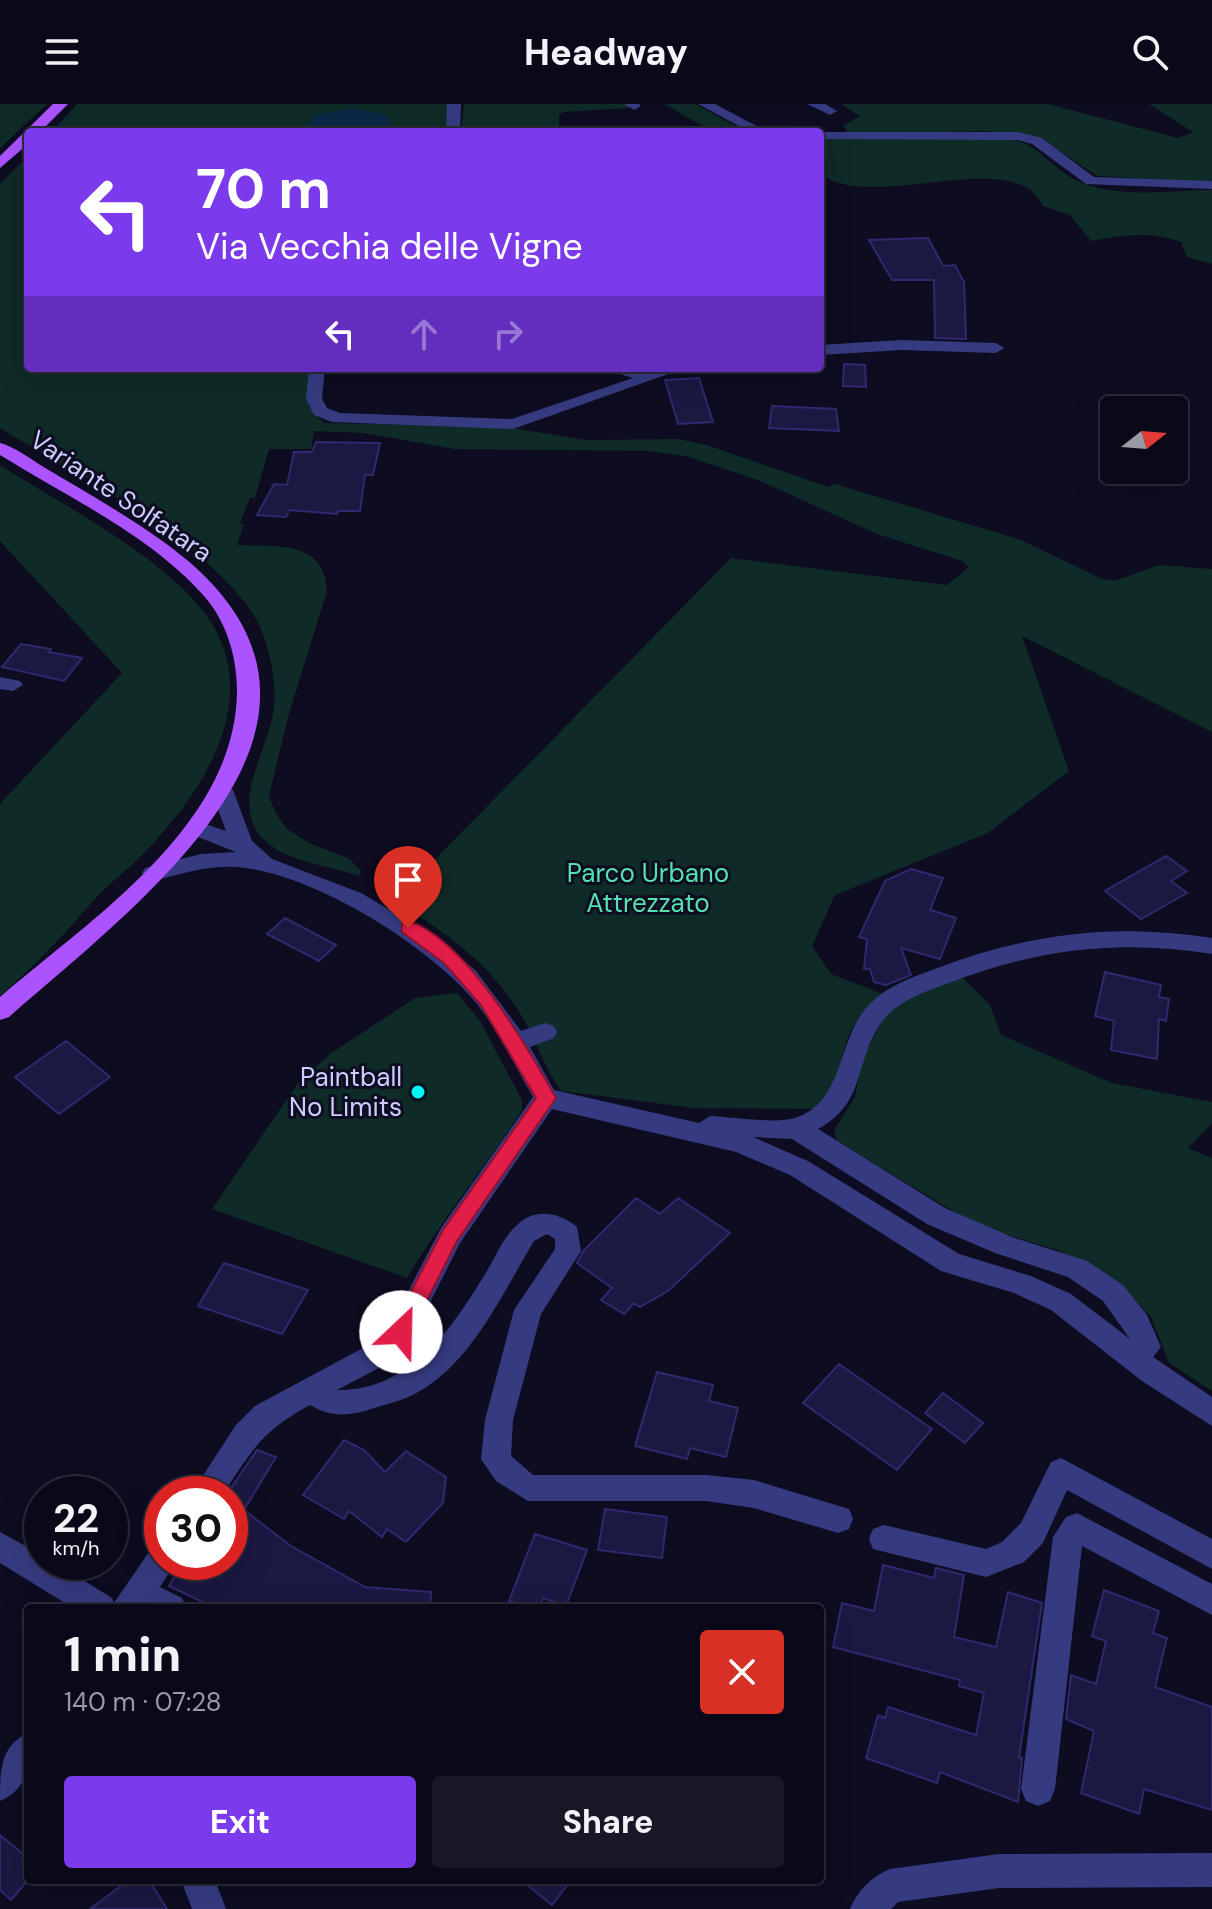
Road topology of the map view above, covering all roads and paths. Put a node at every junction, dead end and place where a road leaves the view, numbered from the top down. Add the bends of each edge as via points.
1 (61, 104) edge
2 (454, 104) edge
3 (705, 104) edge
4 (814, 104) edge
5 (830, 111) dead end
6 (36, 128) edge
7 (453, 128) edge
8 (753, 128) edge
9 (824, 135) edge
10 (24, 140) edge
11 (0, 164) edge
12 (1212, 185) edge
13 (996, 348) dead end
14 (824, 350) edge
15 (317, 372) edge
16 (628, 372) edge
17 (663, 372) edge
18 (649, 376) junction
19 (0, 448) edge
20 (222, 790) junction
21 (189, 835) junction
22 (237, 852) junction
23 (153, 873) junction
24 (1212, 946) edge
25 (0, 1011) edge
26 (545, 1032) dead end
27 (513, 1043) junction
28 (546, 1098) junction
29 (667, 1128) junction
30 (797, 1129) junction
31 (1147, 1347) dead end
32 (311, 1389) junction
33 (1212, 1413) edge
34 (218, 1476) edge
35 (838, 1519) dead end
36 (884, 1539) dead end
37 (0, 1546) edge
38 (1212, 1555) edge
39 (148, 1580) edge
40 (1212, 1600) edge
41 (133, 1601) edge
42 (94, 1604) edge
43 (24, 1754) edge
44 (0, 1784) edge
45 (1038, 1789) dead end
46 (1212, 1870) edge
47 (200, 1884) edge
48 (209, 1909) edge
49 (867, 1909) edge

1 - 6 main road
2 - 7 street
3 - 8 street
4 - 5 street
9 - 12 street via 1018,136 1037,141 1091,181
10 - 11 main road
13 - 14 street
15 - 18 street via 314,399 320,411 338,418 425,423 513,424
16 - 18 street
17 - 18 street
19 - 20 main road, Variante Solfatara via 159,549 214,595 231,620 243,645 247,714
20 - 21 main road, Variante Solfatara
20 - 22 street
21 - 22 street
21 - 23 main road, Variante Solfatara
22 - 23 street
22 - 27 street via 350,896 408,928 450,959 488,1001
23 - 25 main road, Variante Solfatara
24 - 30 street via 1079,938 1033,945 913,988 887,1001 874,1015 851,1052 847,1088 835,1107
26 - 27 street
27 - 28 street
28 - 29 street
28 - 32 street via 450,1236 394,1341
29 - 30 street
29 - 33 street via 741,1143 799,1168 951,1263 1061,1302
30 - 31 street via 936,1216 1077,1269 1113,1293 1137,1323
32 - 34 street via 265,1415
32 - 35 street via 322,1401 333,1403 357,1401 410,1383 446,1353 525,1233 538,1223 554,1223 568,1235 568,1251 528,1310 499,1420 496,1459 506,1472 528,1488 706,1488 754,1494
36 - 38 street via 986,1563 1013,1552 1032,1533 1061,1471
37 - 42 street
39 - 41 street
40 - 45 street via 1077,1527 1068,1537
43 - 44 street
46 - 49 street via 999,1871 890,1886
47 - 48 street

